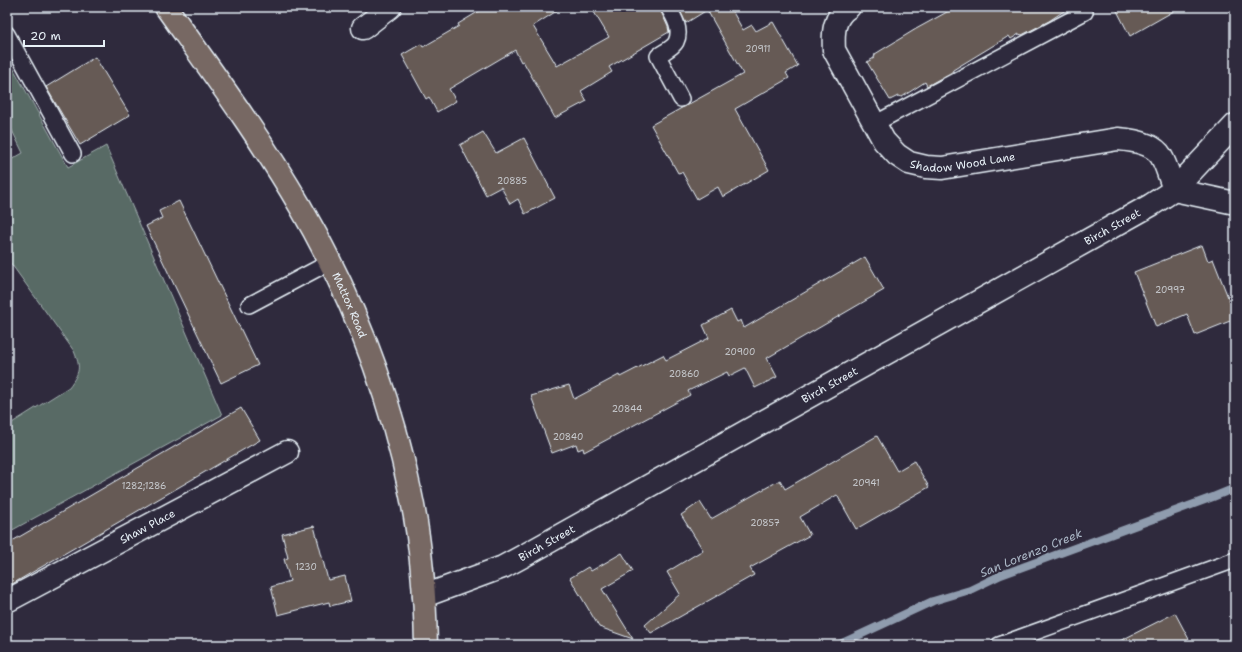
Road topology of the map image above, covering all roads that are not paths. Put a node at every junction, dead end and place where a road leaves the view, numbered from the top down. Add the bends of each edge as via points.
1 (166, 7) edge
2 (390, 7) edge
3 (668, 7) edge
4 (850, 7) edge
5 (1085, 12) dead end
6 (363, 28) dead end
7 (7, 34) edge
8 (682, 99) dead end
9 (874, 124) junction
10 (1235, 125) edge
11 (73, 154) dead end
12 (1174, 190) junction
13 (1235, 203) edge
14 (330, 262) junction
15 (249, 305) dead end
16 (287, 452) dead end
17 (1235, 560) edge
18 (424, 596) junction
19 (7, 601) edge
20 (426, 645) edge
21 (999, 645) edge

1 - 14 main road, Mattox Road via 270,157
2 - 6 street
3 - 8 lane via 675,19 678,32 675,43 658,56
4 - 9 street, Shadow Wood Lane via 842,11 835,23 834,50
5 - 9 lane
7 - 11 lane
9 - 12 street, Shadow Wood Lane via 896,155 909,163 942,168 1118,139 1135,140 1161,156
10 - 12 street, Birch Street
12 - 13 street
12 - 18 street, Birch Street via 528,554 503,567
14 - 15 lane
14 - 18 main road, Mattox Road via 370,355 392,420 410,492
16 - 19 street, Shaw Place
17 - 21 lane
18 - 20 main road, Mattox Road

